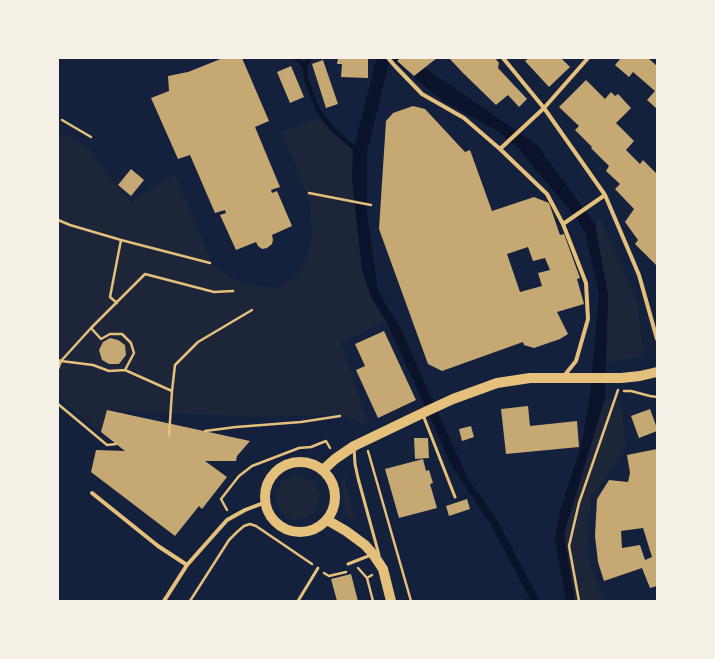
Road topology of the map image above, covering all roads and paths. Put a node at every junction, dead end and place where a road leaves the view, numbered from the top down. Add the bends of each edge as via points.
1 (388, 58) edge
2 (503, 58) edge
3 (588, 58) edge
4 (544, 108) junction
5 (62, 120) dead end
6 (91, 137) dead end
7 (500, 149) junction
8 (309, 193) dead end
9 (605, 195) junction
10 (371, 205) dead end
11 (58, 220) edge
12 (563, 224) junction
13 (121, 240) junction
14 (210, 262) dead end
15 (233, 292) dead end
16 (117, 303) junction
17 (252, 310) dead end
18 (91, 328) junction
19 (657, 339) edge
20 (60, 360) edge
21 (58, 369) edge
22 (125, 370) junction
23 (657, 372) edge
24 (563, 377) junction
25 (616, 378) junction
26 (172, 391) junction
27 (610, 391) dead end
28 (618, 391) junction
29 (657, 397) edge
30 (58, 404) edge
31 (424, 412) junction
32 (340, 416) dead end
33 (205, 431) dead end
34 (169, 436) dead end
35 (116, 444) dead end
36 (354, 446) junction
37 (368, 450) dead end
38 (335, 459) junction
39 (323, 470) junction
40 (92, 493) dead end
41 (455, 497) dead end
42 (266, 502) junction
43 (231, 518) junction
44 (327, 520) junction
45 (373, 554) junction
46 (348, 564) dead end
47 (187, 565) junction
48 (318, 568) junction
49 (358, 568) dead end
50 (383, 569) junction
51 (351, 570) dead end
52 (367, 578) dead end
53 (164, 601) edge
54 (190, 601) edge
55 (298, 601) edge
56 (392, 601) edge
57 (411, 601) edge
58 (579, 601) edge

1 - 7 street via 422,94 464,118
2 - 4 street
3 - 4 street
4 - 7 street
4 - 9 street
5 - 6 path
7 - 12 street via 547,194
8 - 10 path
9 - 12 street
9 - 19 street via 640,275
11 - 13 path
12 - 24 street via 586,283 588,319 576,361
13 - 14 path
13 - 16 path via 110,297
15 - 16 path via 214,292 146,274
16 - 18 path
17 - 26 path via 198,342 175,364
18 - 20 path
18 - 22 path via 101,339 110,334 122,334 131,343 134,353
20 - 21 path
20 - 22 path via 93,365 109,371
22 - 26 path
23 - 25 main road
24 - 25 main road
24 - 31 main road via 497,383
25 - 28 path
26 - 34 path
27 - 28 path
28 - 29 path
28 - 58 path via 579,503 570,546
30 - 35 path via 107,445
31 - 36 main road
31 - 41 lane
32 - 33 path
36 - 38 main road
36 - 50 lane via 358,478
37 - 57 path
38 - 39 main road
38 - 43 path via 326,441 311,447 299,448 252,466 239,476 221,499
39 - 42 main road via 304,462 283,466 269,481
39 - 44 main road via 334,488 335,500
40 - 47 street via 158,546
42 - 43 street
42 - 44 main road via 269,513 285,529 308,532
43 - 47 street via 217,530
44 - 45 main road via 346,531
45 - 46 lane
45 - 50 main road
47 - 53 street
48 - 51 path via 330,576
48 - 54 path via 250,524 244,526 229,540
48 - 55 lane
49 - 52 path
50 - 56 main road

